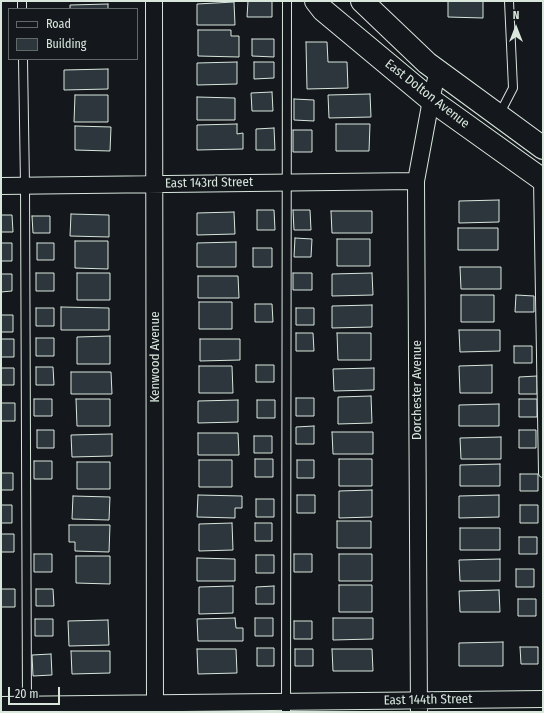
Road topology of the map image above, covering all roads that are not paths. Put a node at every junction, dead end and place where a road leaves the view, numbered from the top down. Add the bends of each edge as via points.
1 (154, 1) edge
2 (287, 1) edge
3 (316, 1) edge
4 (362, 1) edge
5 (509, 1) edge
6 (23, 60) edge
7 (438, 70) junction
8 (431, 100) junction
9 (499, 116) junction
10 (543, 148) edge
11 (540, 179) edge
12 (416, 181) junction
13 (287, 182) junction
14 (155, 184) junction
15 (25, 185) junction
16 (1, 186) edge
17 (543, 474) edge
18 (543, 699) edge
19 (1, 705) edge
20 (419, 706) edge
21 (286, 707) edge
22 (27, 708) edge
23 (155, 708) edge

1 - 14 street, Kenwood Avenue
2 - 13 lane
3 - 8 street, East Dolton Avenue via 323,10
4 - 7 street, East Dolton Avenue
5 - 9 lane via 513,88
6 - 15 lane
7 - 8 street, Dorchester Avenue
7 - 9 street, East Dolton Avenue
8 - 11 street, East Dolton Avenue
8 - 12 street, Dorchester Avenue
9 - 10 street, East Dolton Avenue
11 - 17 lane
12 - 13 street, East 143rd Street
12 - 20 street, Dorchester Avenue
13 - 14 street, East 143rd Street
13 - 21 lane
14 - 15 street, East 143rd Street
14 - 23 street, Kenwood Avenue
15 - 16 street, East 143rd Street
15 - 22 lane
18 - 20 street, East 144th Street
19 - 22 street, East 144th Street
20 - 21 street, East 144th Street
21 - 23 street, East 144th Street
22 - 23 street, East 144th Street

